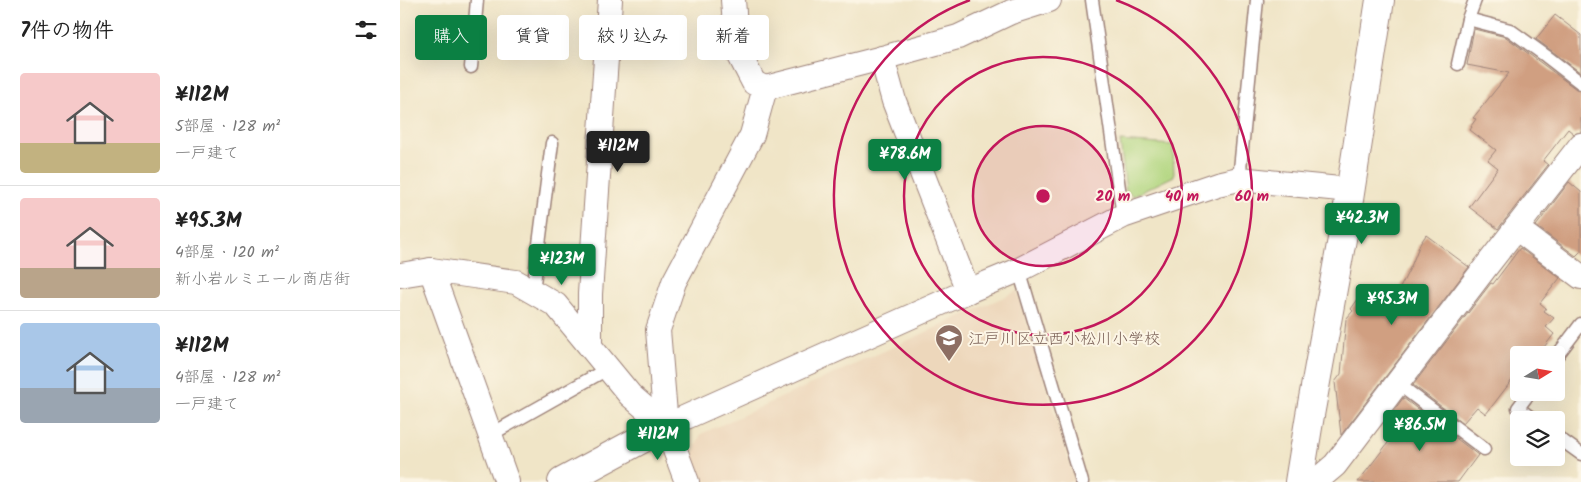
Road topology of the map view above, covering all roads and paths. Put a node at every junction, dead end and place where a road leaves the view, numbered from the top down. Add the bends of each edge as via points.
1 (477, 0) edge
2 (610, 0) edge
3 (734, 0) edge
4 (1049, 0) edge
5 (1092, 0) edge
6 (1257, 0) edge
7 (1380, 0) edge
8 (1476, 0) edge
9 (1011, 6) edge
10 (1468, 19) junction
11 (882, 58) junction
12 (1458, 64) dead end
13 (471, 67) dead end
14 (1581, 83) edge
15 (765, 88) junction
16 (552, 143) dead end
17 (1581, 145) edge
18 (1238, 179) junction
19 (1350, 190) junction
20 (1123, 216) junction
21 (1516, 228) junction
22 (431, 270) junction
23 (1019, 270) junction
24 (400, 275) edge
25 (1581, 277) edge
26 (533, 291) junction
27 (968, 291) junction
28 (1581, 324) edge
29 (590, 346) junction
30 (1564, 346) edge
31 (609, 368) junction
32 (1397, 383) junction
33 (1523, 401) edge
34 (1522, 411) edge
35 (666, 426) junction
36 (490, 435) junction
37 (1565, 442) edge
38 (1484, 449) dead end
39 (1581, 454) edge
40 (507, 482) edge
41 (562, 482) edge
42 (687, 482) edge
43 (1082, 482) edge
44 (1299, 482) edge
45 (1315, 482) edge

1 - 13 lane
2 - 29 street via 590,294
3 - 15 street via 737,50 754,83
4 - 9 street
5 - 20 lane
6 - 18 lane
7 - 19 street
8 - 10 lane
9 - 11 street via 958,37
10 - 12 lane
10 - 14 lane via 1510,30
11 - 15 street
11 - 27 street via 894,102
15 - 35 street via 752,135 674,282 658,330
16 - 26 lane
17 - 21 street
18 - 19 street
18 - 20 street
19 - 44 street
20 - 23 street
21 - 25 street
21 - 32 street
22 - 24 street
22 - 26 street via 516,282
22 - 36 street
23 - 27 street
23 - 43 lane
26 - 29 street via 556,305
27 - 35 street
28 - 30 lane
29 - 31 street
31 - 35 street via 630,395
31 - 36 lane
32 - 38 lane
32 - 45 street via 1335,465
33 - 34 lane via 1518,408
35 - 41 street
35 - 42 street
36 - 40 street
37 - 39 lane

